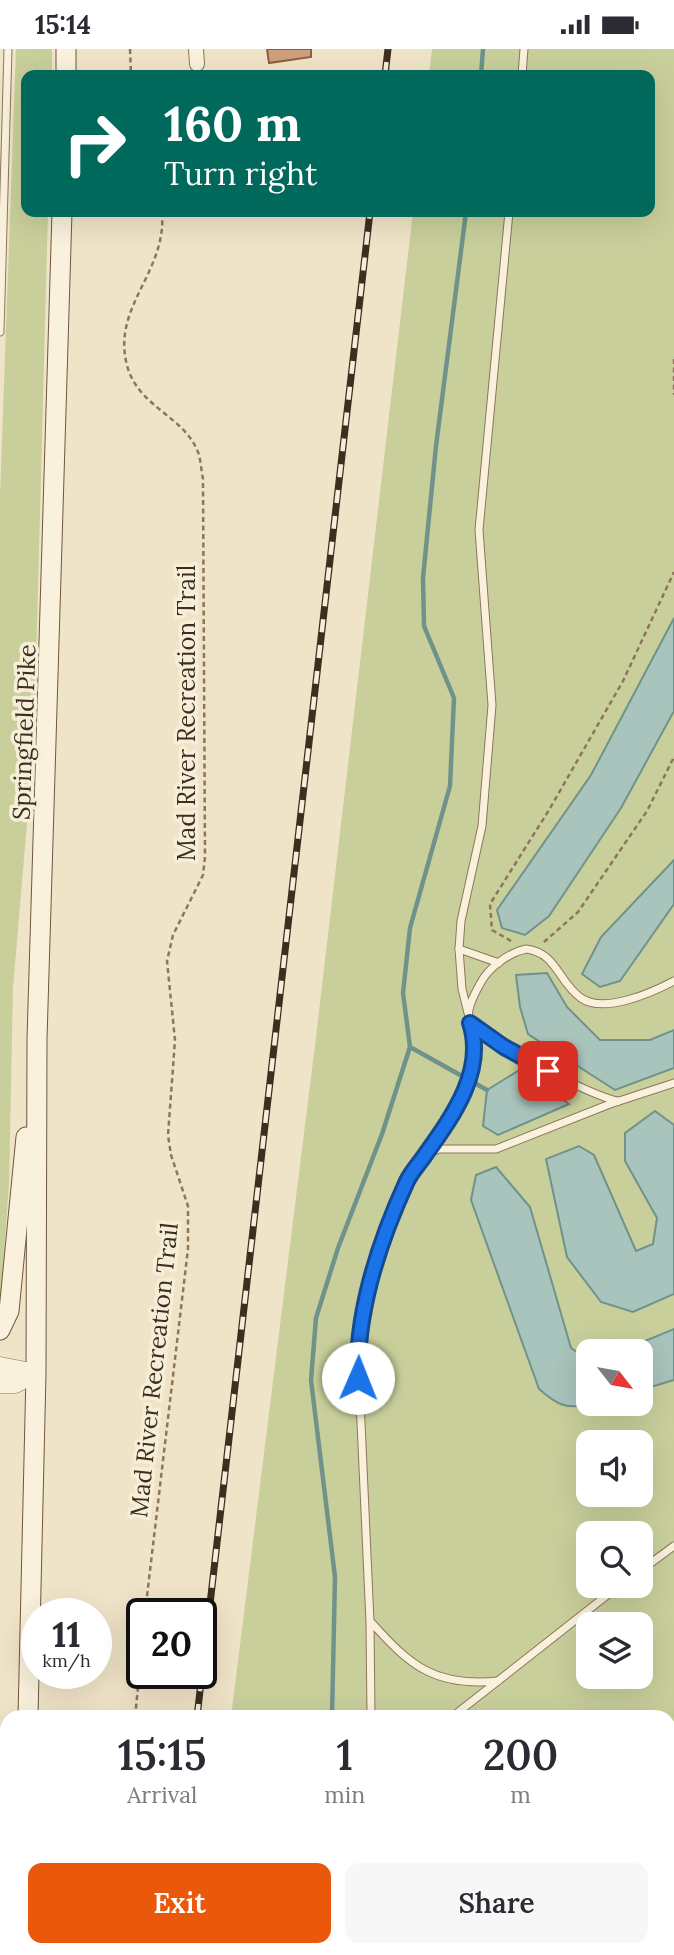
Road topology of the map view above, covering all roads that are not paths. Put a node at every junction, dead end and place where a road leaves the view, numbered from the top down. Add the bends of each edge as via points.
1 (8, 49) edge
2 (66, 49) edge
3 (524, 49) edge
4 (66, 70) edge
5 (522, 70) edge
6 (4, 92) edge
7 (62, 217) edge
8 (509, 217) edge
9 (0, 332) edge
10 (459, 949) junction
11 (499, 963) junction
12 (674, 981) edge
13 (467, 1013) junction
14 (470, 1023) junction
15 (37, 1039) junction
16 (674, 1083) edge
17 (619, 1101) junction
18 (423, 1158) junction
19 (0, 1330) edge
20 (0, 1366) edge
21 (36, 1373) junction
22 (0, 1384) edge
23 (674, 1546) edge
24 (653, 1561) edge
25 (603, 1598) edge
26 (370, 1622) junction
27 (498, 1681) junction
28 (28, 1710) edge
29 (371, 1710) edge
30 (461, 1710) edge

1 - 6 lane
2 - 4 main road
3 - 5 lane
6 - 9 lane
7 - 15 main road, Springfield Pike
8 - 10 lane via 479,530 482,601 491,658 489,761
10 - 11 lane
10 - 13 lane
11 - 12 lane via 521,950 535,950 561,971 575,993 593,1004 633,997
11 - 13 lane via 481,982
13 - 14 lane
14 - 17 lane via 571,1083
14 - 18 lane via 475,1045 472,1069 464,1091
15 - 19 main road via 9,1311
15 - 21 main road, Springfield Pike
16 - 17 lane
17 - 18 lane via 496,1149 452,1147
18 - 26 lane via 408,1179 388,1227 360,1328 360,1447
20 - 21 street
21 - 22 street via 15,1384
21 - 28 main road, Springfield Pike
23 - 24 lane
25 - 27 lane
26 - 27 lane via 404,1656 447,1680
26 - 29 lane
27 - 30 lane

